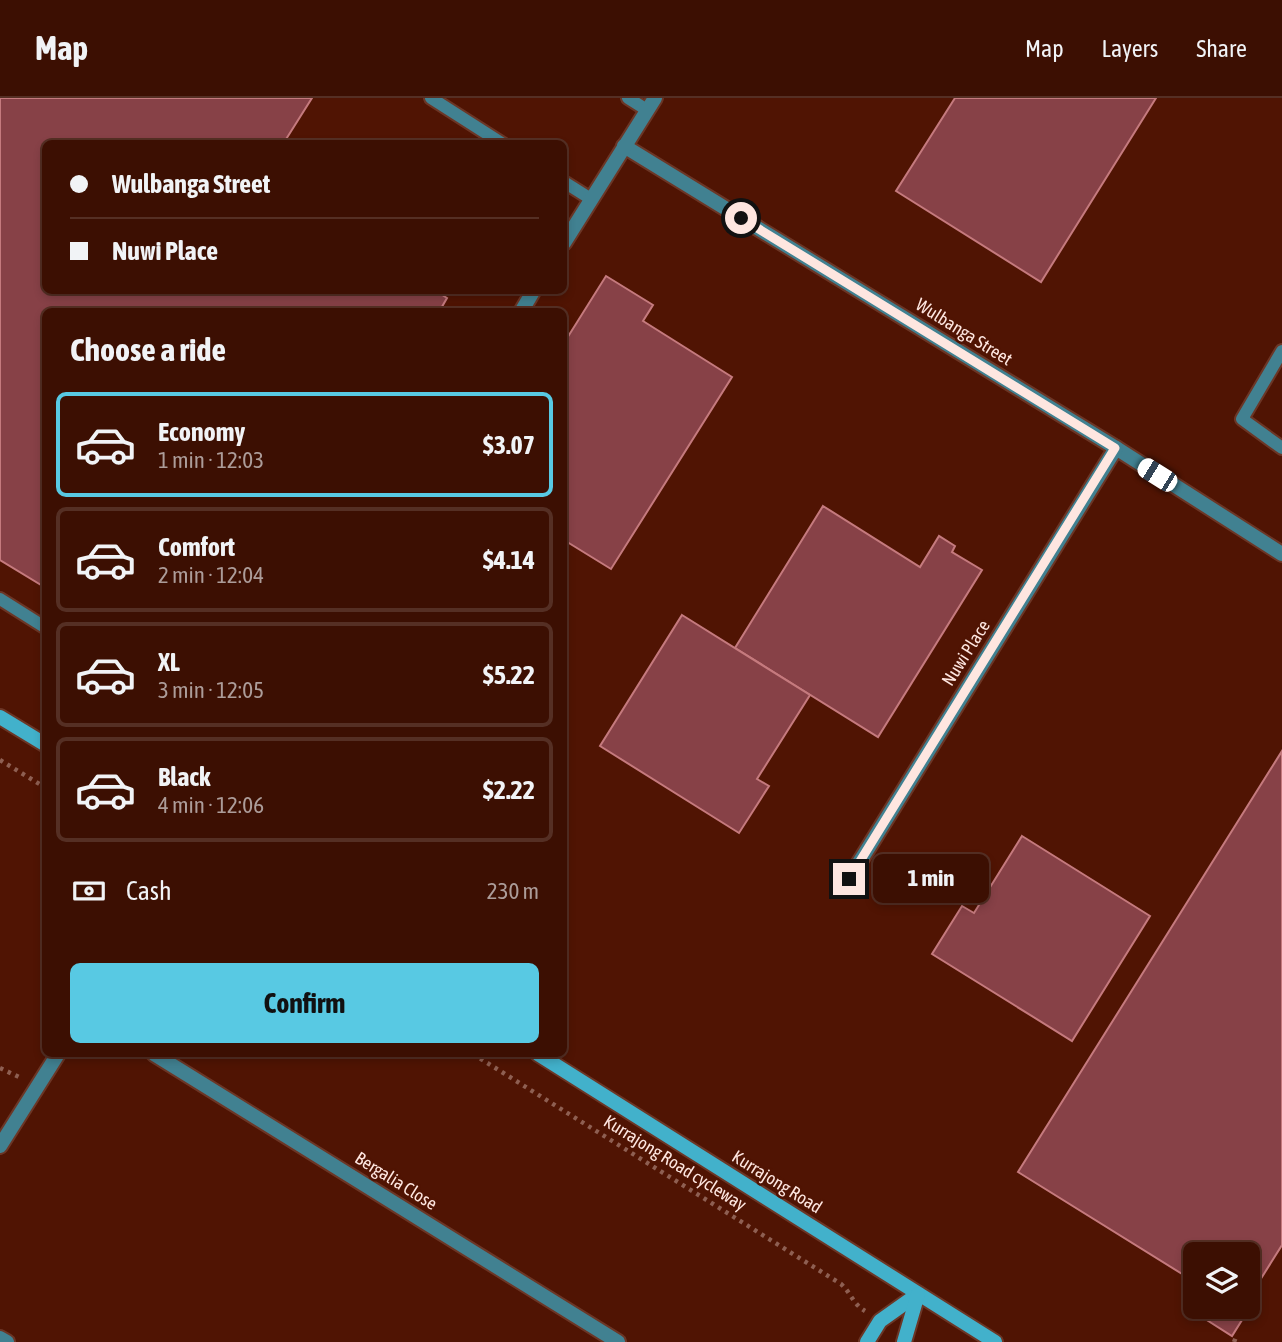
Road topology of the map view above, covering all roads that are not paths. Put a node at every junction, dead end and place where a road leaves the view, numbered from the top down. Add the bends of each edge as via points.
1 (431, 98) edge
2 (628, 98) edge
3 (651, 104) edge
4 (497, 140) edge
5 (624, 146) junction
6 (567, 184) edge
7 (591, 199) junction
8 (567, 238) edge
9 (1282, 351) edge
10 (1115, 448) junction
11 (1282, 448) edge
12 (1282, 554) edge
13 (0, 600) edge
14 (42, 626) edge
15 (0, 717) edge
16 (42, 743) edge
17 (849, 879) dead end
18 (56, 1057) edge
19 (159, 1057) edge
20 (543, 1057) edge
21 (0, 1146) edge
22 (918, 1294) junction
23 (0, 1338) edge
24 (7, 1342) edge
25 (618, 1342) edge
26 (867, 1342) edge
27 (904, 1342) edge
28 (995, 1342) edge

1 - 4 lane
2 - 3 lane
3 - 5 street
5 - 7 street
5 - 10 street, Wulbanga Street
6 - 7 lane
7 - 8 street
9 - 11 lane via 1242,419
10 - 12 street, Wulbanga Street
10 - 17 street, Nuwi Place
13 - 14 lane
15 - 16 main road
18 - 21 street
19 - 25 street, Bergalia Close
20 - 22 main road, Kurrajong Road
22 - 26 main road via 880,1321
22 - 27 main road
22 - 28 main road, Kurrajong Road
23 - 24 street

